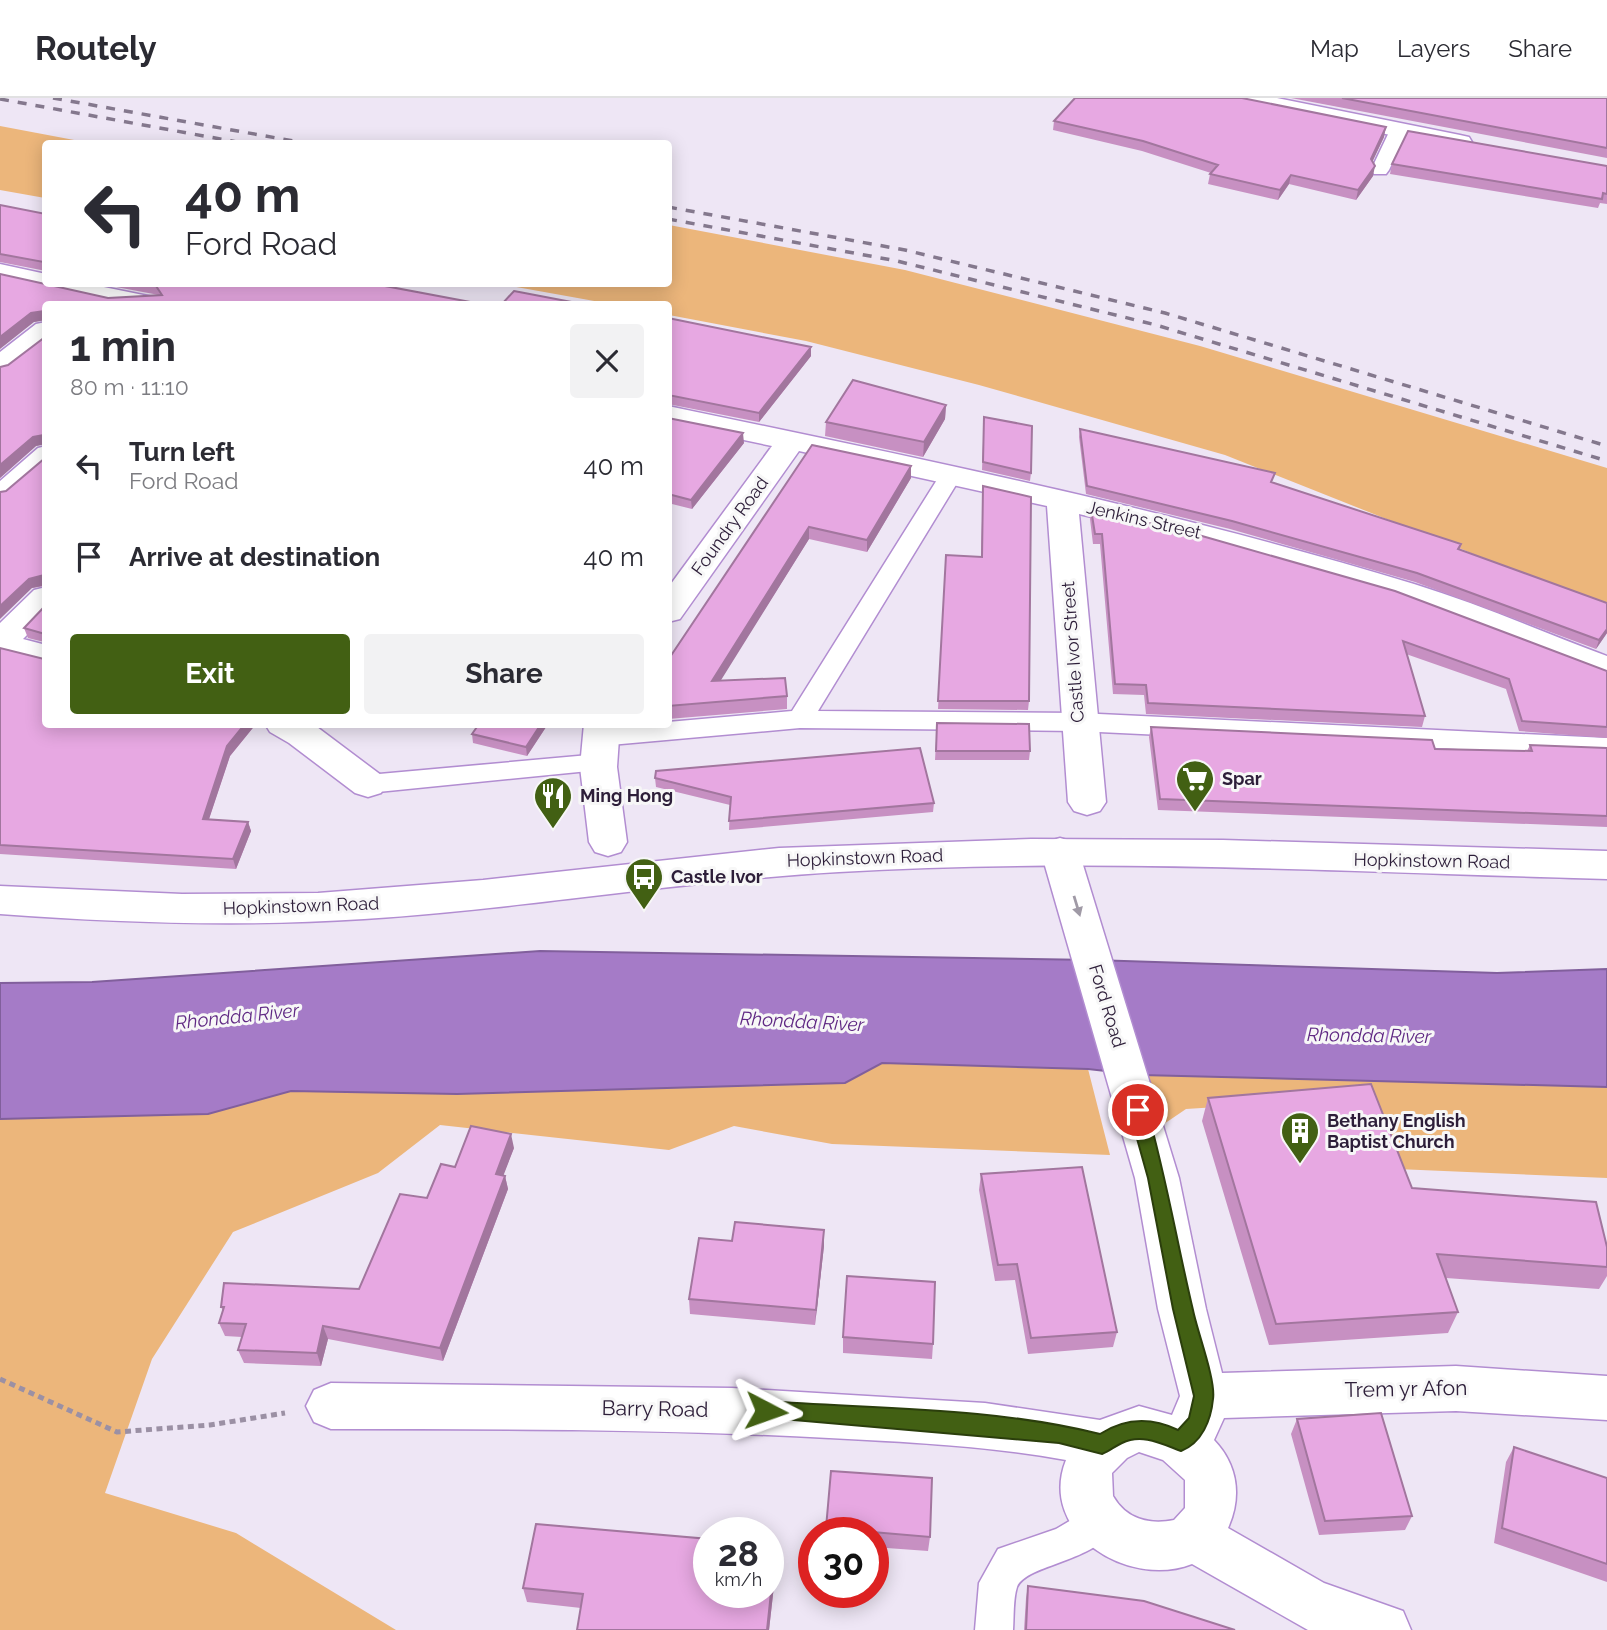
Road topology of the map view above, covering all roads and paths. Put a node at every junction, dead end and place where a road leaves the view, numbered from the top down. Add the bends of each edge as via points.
1 (1242, 98) edge
2 (1399, 130) junction
3 (1481, 145) edge
4 (1380, 170) dead end
5 (0, 272) edge
6 (42, 281) edge
7 (59, 287) edge
8 (85, 298) edge
9 (116, 301) edge
10 (42, 333) edge
11 (0, 366) edge
12 (672, 416) edge
13 (792, 440) junction
14 (42, 456) edge
15 (951, 475) junction
16 (0, 493) edge
17 (1062, 502) junction
18 (42, 601) edge
19 (672, 606) edge
20 (0, 643) edge
21 (42, 655) edge
22 (1607, 669) edge
23 (800, 719) junction
24 (1077, 722) junction
25 (291, 728) edge
26 (600, 742) edge
27 (1607, 747) edge
28 (368, 784) joint
29 (1087, 802) dead end
30 (608, 842) dead end
31 (1060, 852) junction
32 (1607, 865) edge
33 (0, 900) edge
34 (0, 1379) edge
35 (1204, 1396) junction
36 (1607, 1398) edge
37 (331, 1406) joint
38 (1181, 1441) junction
39 (1102, 1444) junction
40 (1100, 1521) junction
41 (1193, 1536) junction
42 (994, 1630) edge
43 (1384, 1630) edge

1 - 2 street
2 - 3 street
2 - 4 lane
5 - 6 street
7 - 8 street
8 - 9 street
10 - 11 street
12 - 13 street, Jenkins Street
13 - 15 street, Jenkins Street
13 - 19 street, Foundry Road
14 - 16 lane
15 - 17 street, Jenkins Street
15 - 23 lane
17 - 22 street, Jenkins Street via 1210,535 1405,592
17 - 24 street, Castle Ivor Street
18 - 20 street
20 - 21 street
23 - 24 lane
23 - 26 lane
24 - 27 lane
24 - 29 street, Castle Ivor Street
25 - 28 street
26 - 28 lane
26 - 30 street
31 - 32 street, Hopkinstown Road
31 - 33 street, Hopkinstown Road via 734,864 367,905 288,909 173,910
31 -> 35 street, Ford Road via 1157,1178
34 - 37 path via 117,1432 210,1425
35 - 36 street, Trem yr Afon via 1461,1387
35 - 38 street via 1198,1422
37 - 39 street, Barry Road via 766,1411 974,1424 1059,1433
38 - 39 street via 1160,1431 1139,1429 1119,1433
38 - 41 street via 1198,1456 1210,1477 1207,1519
39 - 40 street via 1091,1459 1086,1478
40 - 41 street via 1133,1543 1155,1547 1175,1545
40 - 42 lane via 1066,1544 1011,1562 998,1583
41 - 43 street via 1311,1605

